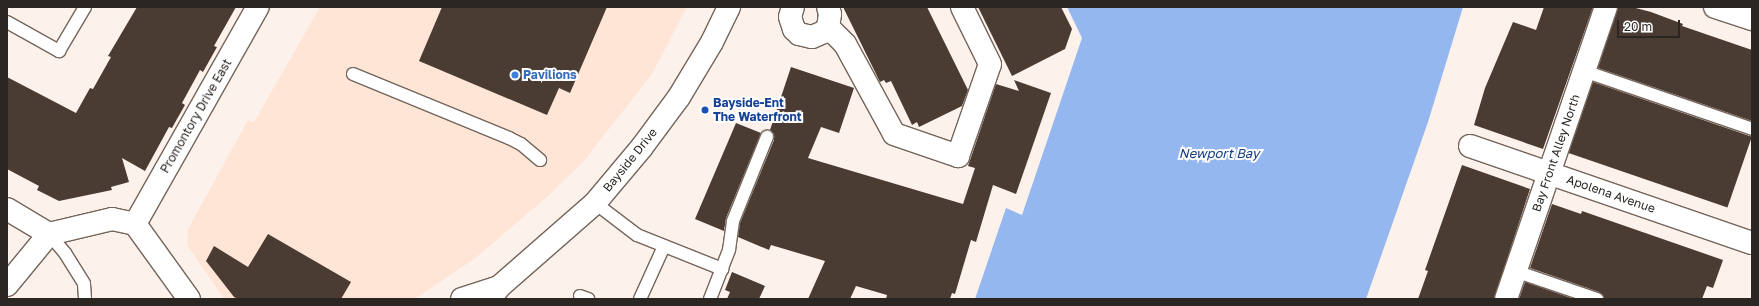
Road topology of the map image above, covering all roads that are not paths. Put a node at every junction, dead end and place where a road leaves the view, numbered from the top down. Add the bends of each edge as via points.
1 (85, 7) edge
2 (258, 7) edge
3 (730, 7) edge
4 (793, 7) edge
5 (962, 7) edge
6 (1606, 7) edge
7 (1715, 7) edge
8 (828, 17) edge
9 (1752, 19) edge
10 (7, 22) edge
11 (1584, 71) junction
12 (353, 74) dead end
13 (1752, 129) edge
14 (767, 137) dead end
15 (1470, 146) dead end
16 (540, 160) dead end
17 (1550, 172) junction
18 (595, 203) junction
19 (7, 209) edge
20 (135, 224) junction
21 (49, 234) junction
22 (1752, 242) edge
23 (664, 246) junction
24 (722, 269) junction
25 (1515, 271) junction
26 (7, 285) edge
27 (495, 293) edge
28 (85, 299) edge
29 (189, 299) edge
30 (462, 299) edge
31 (640, 299) edge
32 (710, 299) edge
33 (1506, 299) edge
34 (1597, 299) edge

1 - 10 lane via 59,51
2 - 20 street, Promontory Drive East
3 - 18 street, Bayside Drive via 679,97
4 - 8 street via 791,24 799,34 812,38 818,36
5 - 8 street via 990,64 958,156 894,134
6 - 11 street, Bay Front Alley North
7 - 9 street
11 - 13 lane
11 - 17 street, Bay Front Alley North
12 - 16 lane via 509,138 521,144
14 - 24 lane via 733,221 729,250
15 - 17 street, Apolena Avenue
17 - 22 street, Apolena Avenue
17 - 25 street, Bay Front Alley North
18 - 23 lane via 637,235
18 - 27 street, Bayside Drive
19 - 21 street
20 - 21 street via 112,219
20 - 29 street
21 - 26 street
21 - 28 lane via 65,253 84,284
23 - 24 lane
23 - 31 lane
24 - 32 lane
25 - 33 street, Bay Front Alley North
25 - 34 lane
27 - 30 street, Bayside Drive

